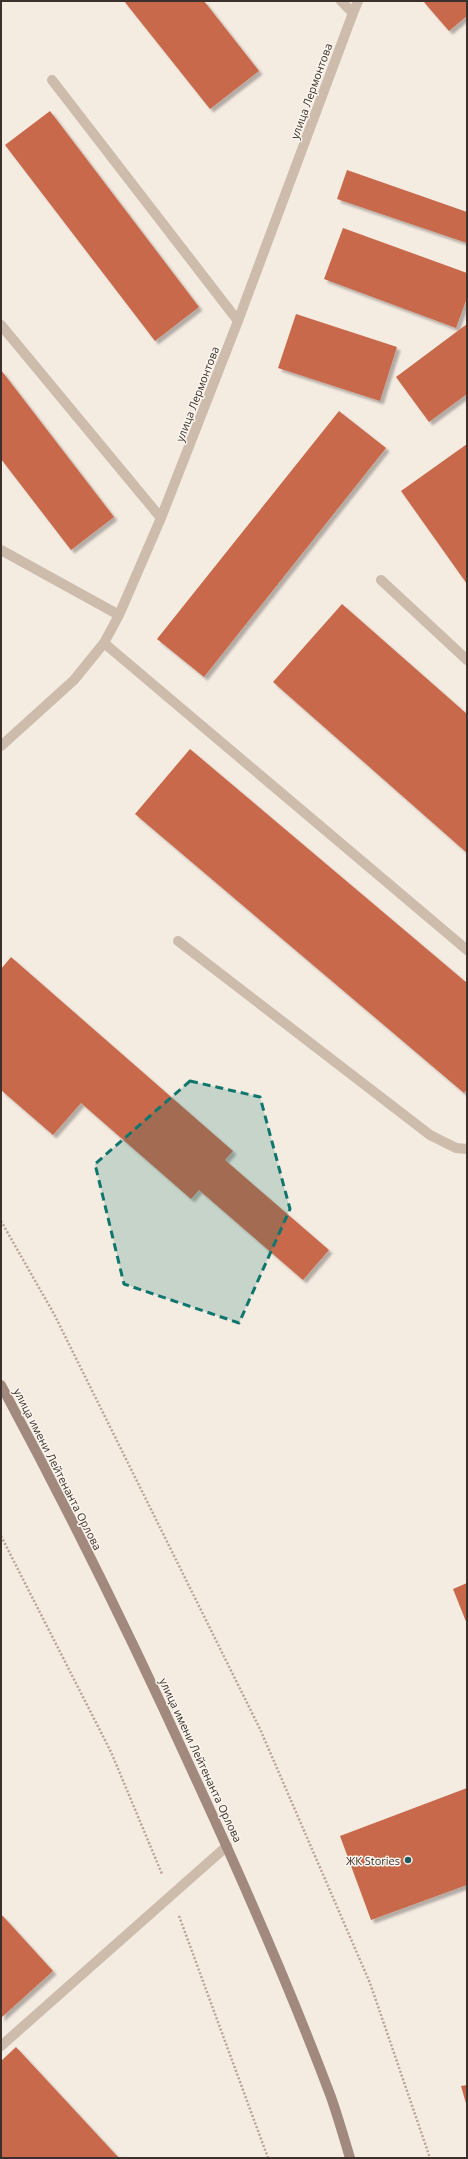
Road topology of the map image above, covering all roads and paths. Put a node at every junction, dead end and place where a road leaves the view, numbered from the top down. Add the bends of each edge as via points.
1 (341, 1) edge
2 (358, 1) edge
3 (353, 12) junction
4 (52, 80) dead end
5 (238, 321) junction
6 (1, 325) edge
7 (161, 518) junction
8 (1, 550) edge
9 (381, 580) dead end
10 (119, 615) junction
11 (104, 642) junction
12 (467, 660) edge
13 (1, 746) edge
14 (178, 941) dead end
15 (467, 950) edge
16 (467, 1149) edge
17 (1, 1221) edge
18 (1, 1385) edge
19 (1, 1536) edge
20 (227, 1846) junction
21 (171, 1895) junction
22 (1, 2046) edge
23 (268, 2158) edge
24 (350, 2158) edge
25 (430, 2158) edge

1 - 3 lane
2 - 3 lane, улица Лермонтова
3 - 5 lane, улица Лермонтова
4 - 5 lane
5 - 7 lane, улица Лермонтова
6 - 7 lane
7 - 10 lane, улица Лермонтова
8 - 10 lane
9 - 12 lane
10 - 11 lane, улица Лермонтова
11 - 13 lane, улица Лермонтова via 74,680
11 - 15 lane
14 - 16 lane via 430,1135 456,1148
17 - 25 path via 54,1314 260,1729 370,1983
18 - 20 main road, улица имени Лейтенанта Орлова via 51,1477 142,1660
19 - 21 path via 111,1752
20 - 21 lane
20 - 24 main road, улица имени Лейтенанта Орлова via 298,2012 332,2099
21 - 22 lane
21 - 23 path

